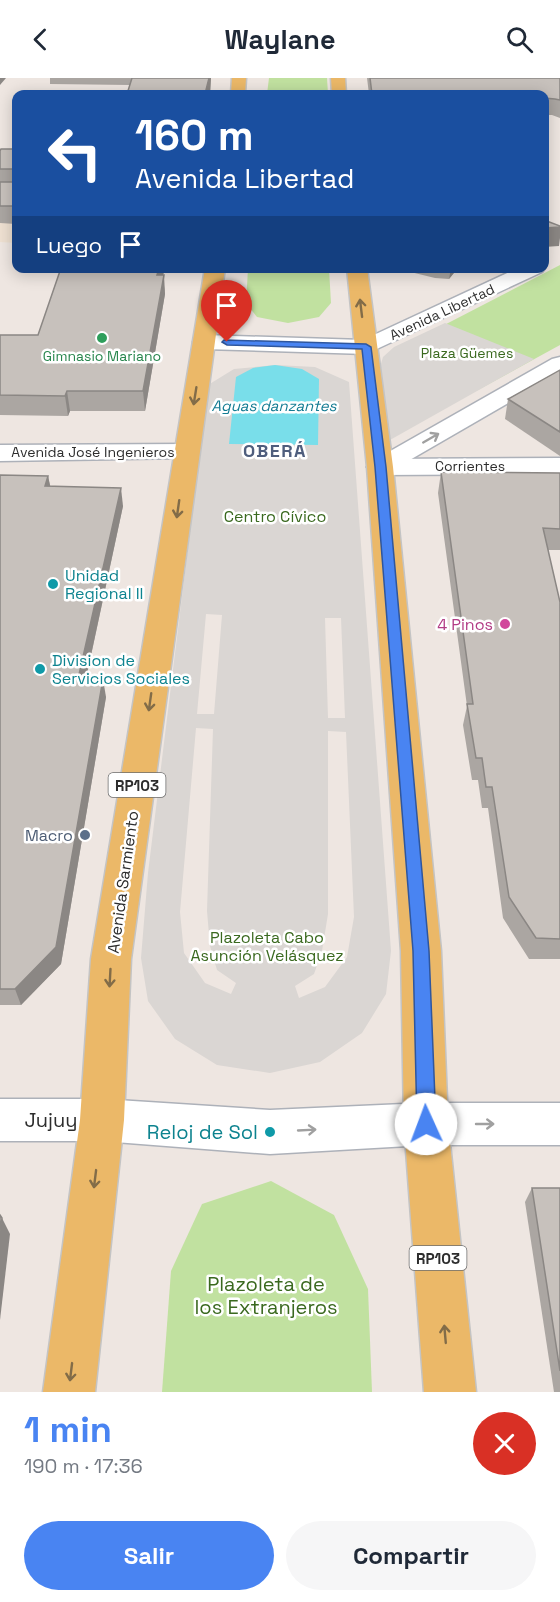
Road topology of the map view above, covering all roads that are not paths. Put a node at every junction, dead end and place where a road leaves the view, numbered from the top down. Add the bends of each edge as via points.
1 (214, 273) edge
2 (358, 273) edge
3 (525, 273) edge
4 (204, 342) junction
5 (366, 347) junction
6 (560, 364) edge
7 (187, 451) junction
8 (0, 453) edge
9 (560, 466) edge
10 (380, 467) junction
11 (0, 1120) edge
12 (102, 1120) junction
13 (426, 1124) junction
14 (560, 1124) edge
15 (69, 1392) edge
16 (450, 1392) edge

1 - 4 main road, Avenida Sarmiento / RP103
5 -> 2 main road, RP103
3 - 5 main road, Avenida Libertad
4 - 5 main road, Avenida Libertad
4 -> 7 main road, Avenida Sarmiento / RP103
5 - 10 main road, RP103
10 -> 6 main road
7 - 8 main road, Avenida José Ingenieros
7 -> 12 main road, Avenida Sarmiento / RP103 via 111,959
9 - 10 main road, Corrientes
10 - 13 main road, RP103 via 421,951
11 - 12 main road, Jujuy
12 -> 13 main road, Jujuy via 270,1132
12 -> 15 main road, Avenida Sarmiento / RP103
13 -> 14 main road, Jujuy
16 -> 13 main road, RP103

